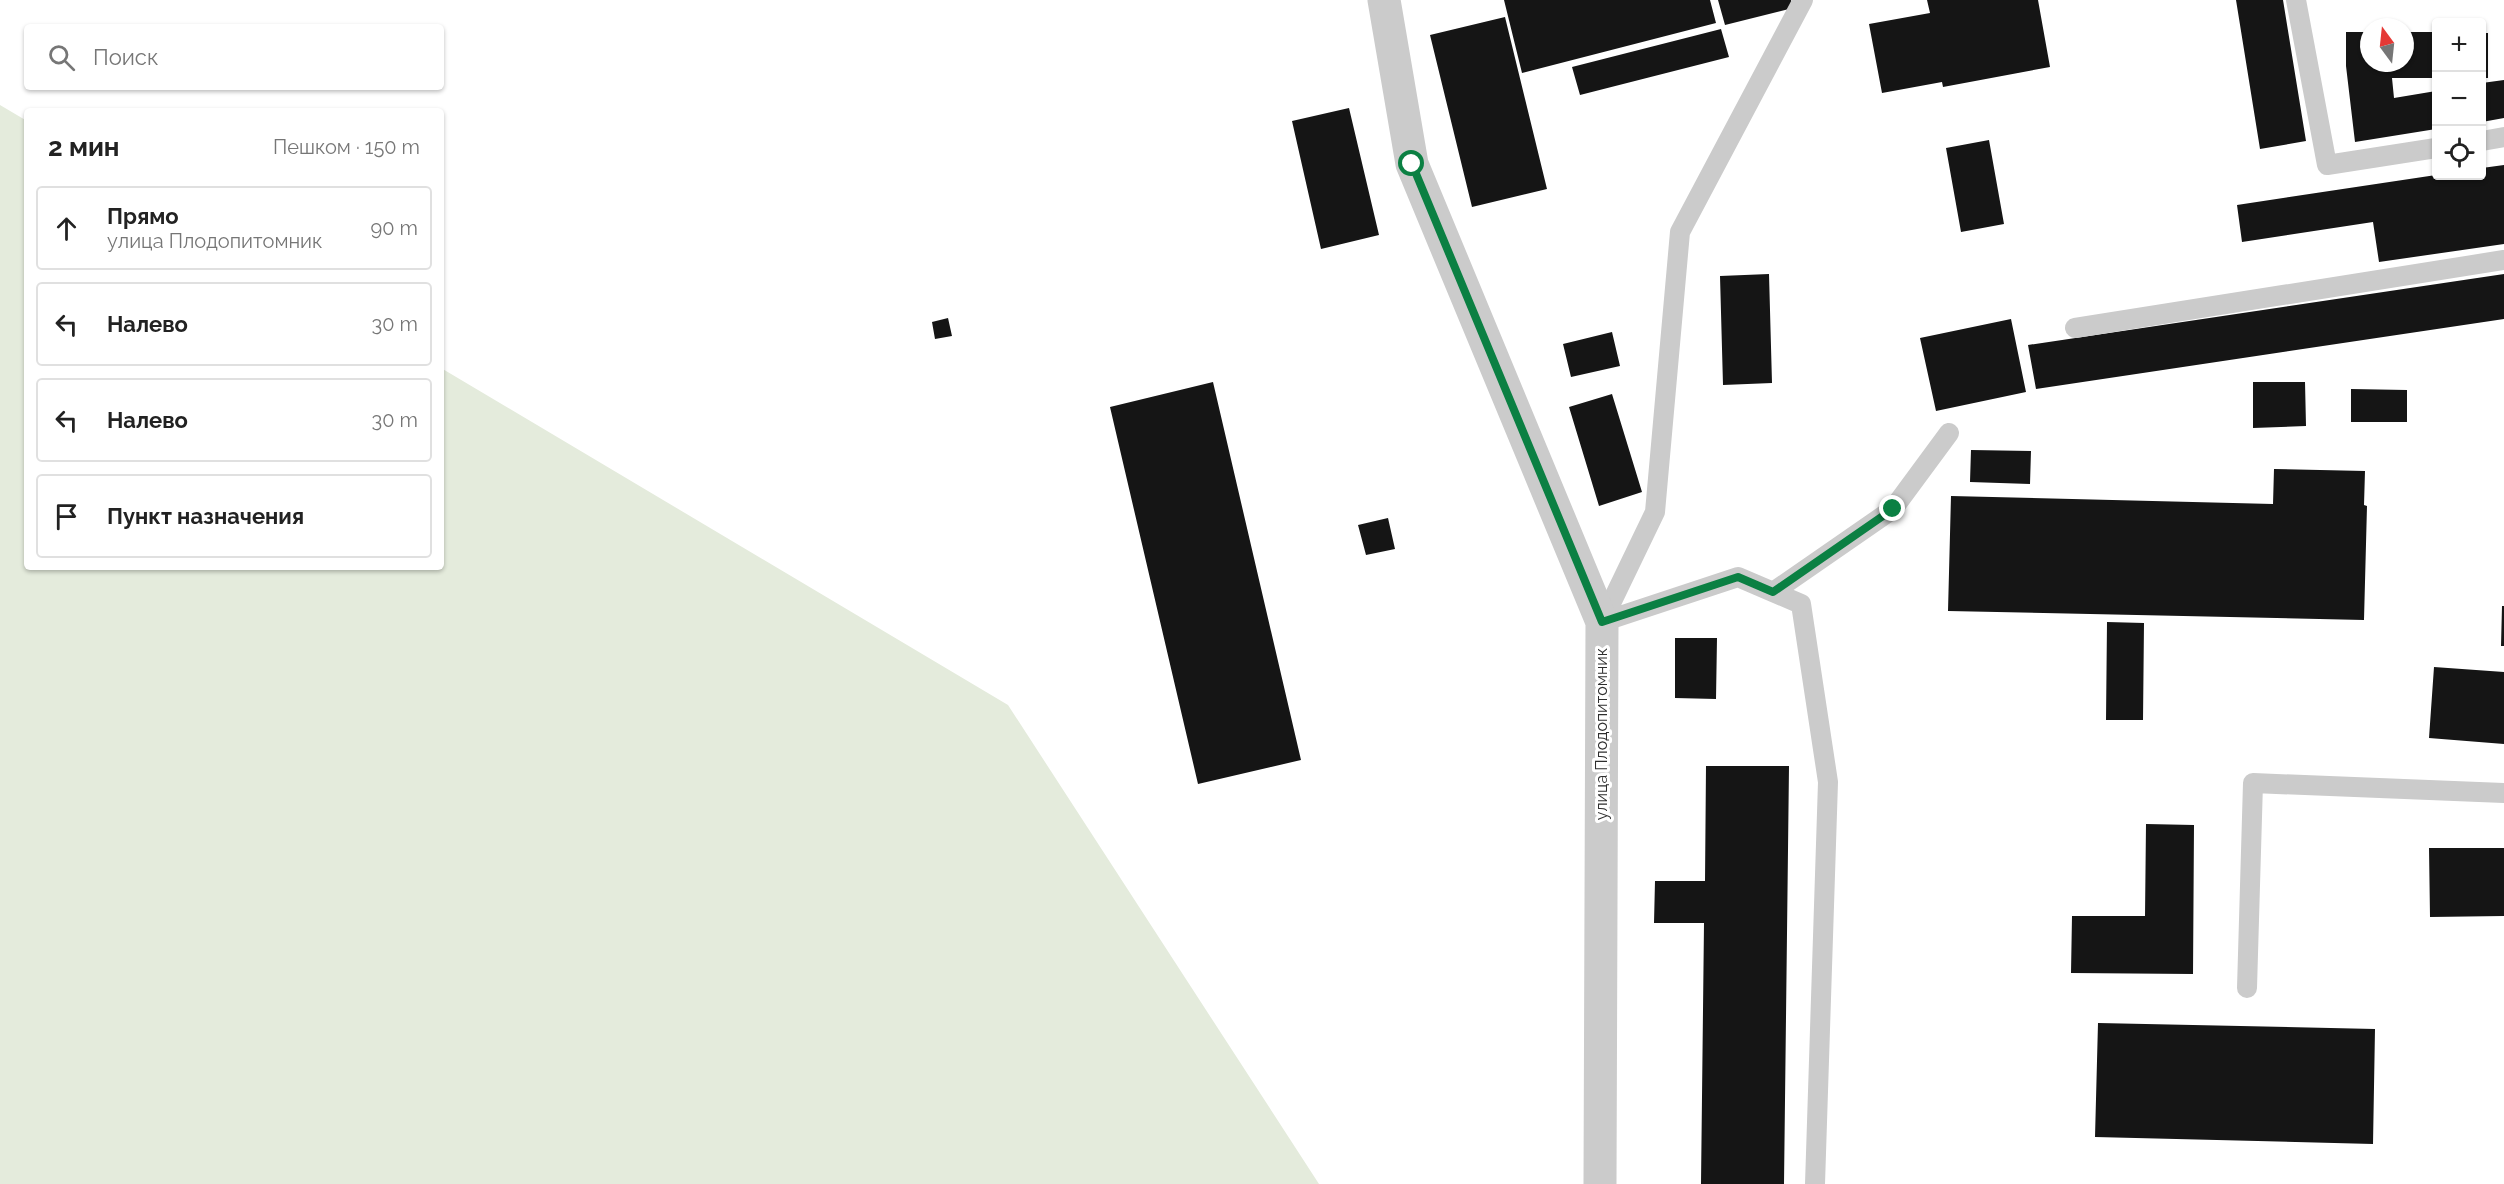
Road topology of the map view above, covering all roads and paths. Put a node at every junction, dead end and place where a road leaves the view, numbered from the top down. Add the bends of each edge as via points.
1 (1384, 0) edge
2 (1803, 0) edge
3 (2296, 0) edge
4 (2504, 137) edge
5 (2486, 140) edge
6 (2432, 149) edge
7 (2504, 260) edge
8 (2075, 328) dead end
9 (1949, 433) dead end
10 (1773, 592) junction
11 (1602, 622) junction
12 (2504, 793) edge
13 (2247, 988) dead end
14 (1600, 1184) edge
15 (1815, 1184) edge

1 - 11 street, улица Плодопитомник via 1412,164
2 - 11 lane via 1680,232 1655,513
3 - 6 lane via 2326,165
4 - 5 lane
7 - 8 lane
9 - 10 lane via 1893,509
10 - 11 lane via 1738,577
10 - 15 lane via 1801,604 1828,782
11 - 14 street, улица Плодопитомник
12 - 13 lane via 2253,783

